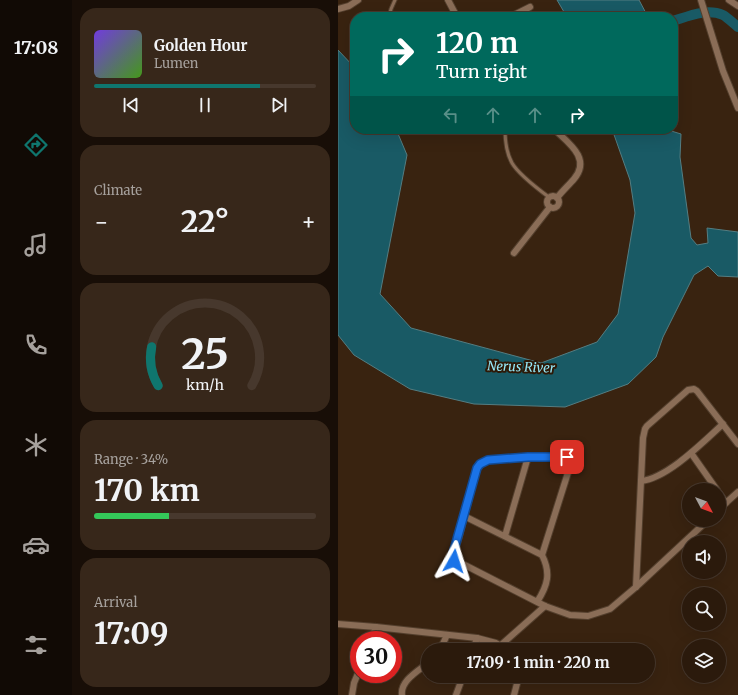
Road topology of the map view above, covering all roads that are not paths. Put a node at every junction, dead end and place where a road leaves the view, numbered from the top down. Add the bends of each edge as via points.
1 (358, 0) edge
2 (395, 0) edge
3 (448, 0) edge
4 (729, 0) edge
5 (701, 3) edge
6 (738, 6) edge
7 (530, 7) dead end
8 (338, 9) edge
9 (391, 12) edge
10 (454, 12) edge
11 (520, 12) edge
12 (738, 108) edge
13 (506, 134) edge
14 (559, 134) edge
15 (550, 198) junction
16 (557, 198) junction
17 (550, 207) junction
18 (514, 253) dead end
19 (723, 424) junction
20 (738, 444) edge
21 (691, 453) junction
22 (528, 457) junction
23 (641, 481) junction
24 (712, 483) edge
25 (738, 492) edge
26 (726, 503) edge
27 (464, 516) junction
28 (700, 527) edge
29 (505, 536) junction
30 (542, 554) junction
31 (636, 587) junction
32 (537, 602) junction
33 (545, 606) junction
34 (338, 624) edge
35 (376, 626) junction
36 (374, 631) edge
37 (447, 635) junction
38 (477, 638) junction
39 (443, 643) edge
40 (475, 643) edge
41 (494, 643) edge
42 (503, 643) edge
43 (421, 669) edge
44 (354, 683) edge
45 (460, 683) edge
46 (517, 683) edge
47 (352, 695) edge
48 (402, 695) edge
49 (456, 695) edge
50 (514, 695) edge

1 - 8 street
2 - 9 lane
3 - 10 street
4 - 6 street
5 - 12 street via 708,29
7 - 11 street
13 - 15 lane via 507,149 518,171
14 - 16 street via 577,152 579,168 575,178
15 - 16 street
15 - 17 street via 547,203
16 - 17 street via 559,205
17 - 18 street
19 - 20 street
19 - 21 street
19 - 23 street via 697,391 688,390 645,429
21 - 23 street via 656,476
21 - 24 street
22 - 27 street via 488,460 480,464
22 - 29 street
22 - 30 street via 567,457 570,461
23 - 31 street
25 - 26 street
27 - 29 street
27 - 32 street via 453,560
28 - 31 street
29 - 30 street
30 - 32 street via 548,569 548,577 545,590
31 - 33 street via 610,609 596,615 579,617
32 - 33 street
33 - 42 street
34 - 35 street
35 - 36 street
35 - 37 street
37 - 38 street
37 - 39 street
38 - 40 street
38 - 41 street
43 - 48 street via 406,681 401,691
44 - 47 street
45 - 49 street
46 - 50 street

